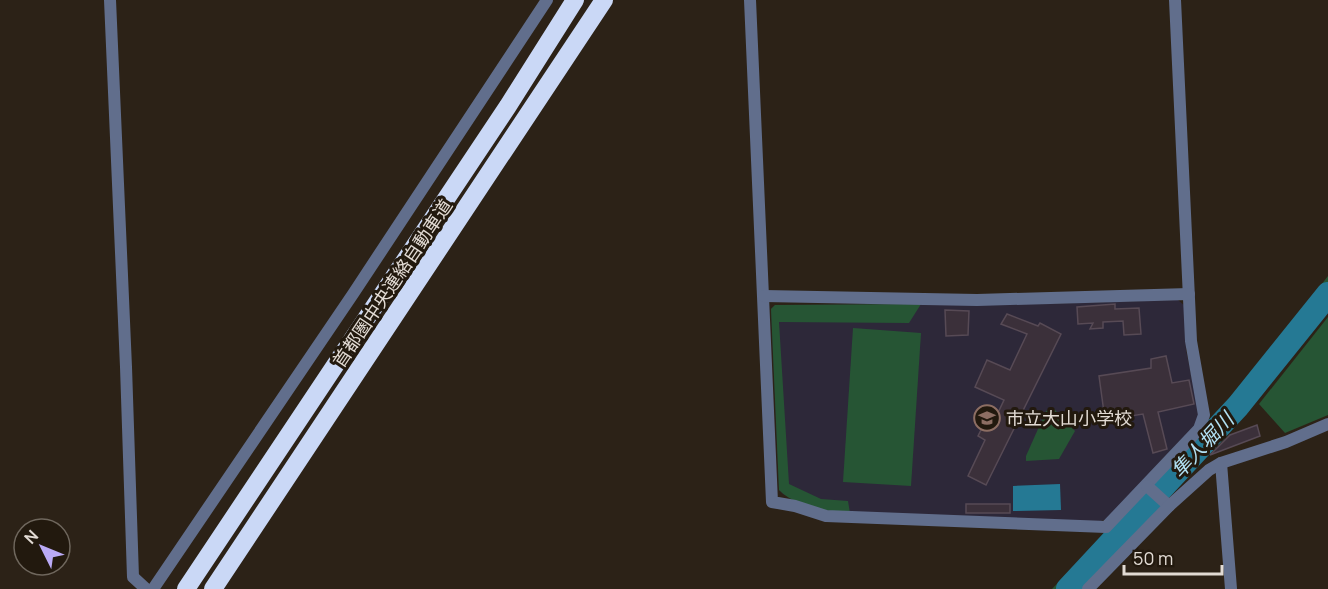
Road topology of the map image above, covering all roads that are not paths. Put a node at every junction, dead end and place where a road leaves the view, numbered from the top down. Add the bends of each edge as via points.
1 (110, 0) edge
2 (548, 0) edge
3 (574, 0) edge
4 (604, 0) edge
5 (750, 0) edge
6 (1175, 0) edge
7 (1189, 294) junction
8 (764, 296) junction
9 (1328, 424) edge
10 (1221, 463) junction
11 (1147, 486) junction
12 (1166, 504) junction
13 (146, 589) edge
14 (153, 589) edge
15 (186, 589) edge
16 (213, 589) edge
17 (1088, 589) edge
18 (1232, 589) edge

1 - 13 street via 133,577
2 - 14 street
3 - 15 highway, 首都圏中央連絡自動車道
4 - 16 highway, 首都圏中央連絡自動車道
5 - 8 street
6 - 7 street
7 - 8 street via 977,300
7 - 11 street via 1191,341 1204,415 1199,429
8 - 11 street via 772,502 826,516 1106,527
9 - 10 street
10 - 12 street
10 - 18 street
11 - 12 street
12 - 17 street

